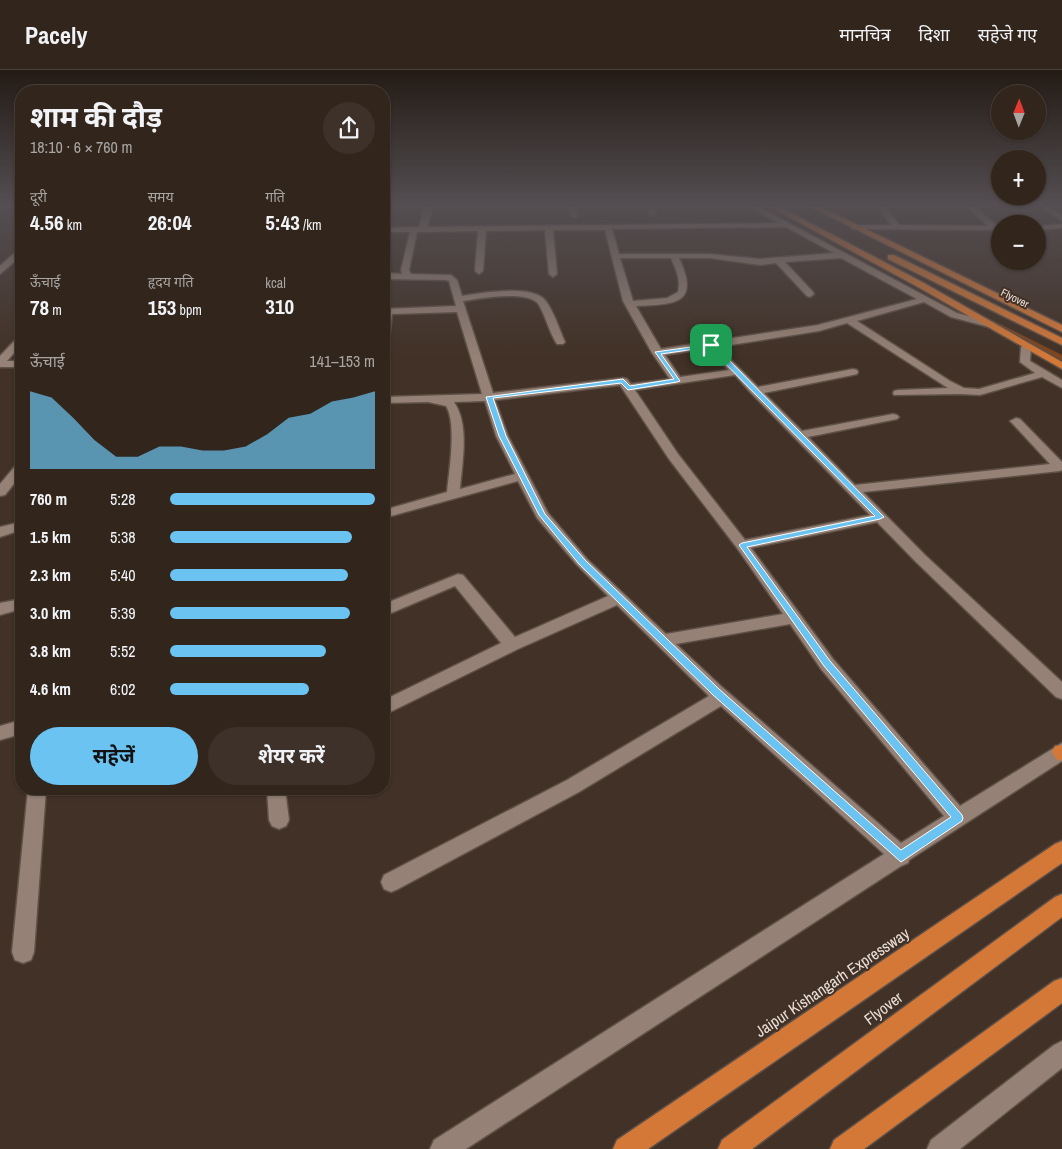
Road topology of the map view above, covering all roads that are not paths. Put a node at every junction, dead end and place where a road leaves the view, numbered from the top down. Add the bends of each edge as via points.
1 (409, 256) edge
2 (480, 256) edge
3 (551, 256) edge
4 (616, 256) edge
5 (674, 256) edge
6 (712, 256) edge
7 (831, 256) edge
8 (846, 256) edge
9 (848, 256) edge
10 (868, 256) edge
11 (890, 256) edge
12 (915, 256) edge
13 (15, 257) edge
14 (779, 262) junction
15 (890, 268) junction
16 (0, 271) edge
17 (479, 271) dead end
18 (553, 274) dead end
19 (390, 276) edge
20 (407, 276) junction
21 (810, 294) dead end
22 (926, 299) junction
23 (460, 304) junction
24 (630, 304) junction
25 (390, 311) edge
26 (849, 320) junction
27 (989, 324) junction
28 (1052, 324) joint
29 (1062, 328) edge
30 (560, 342) dead end
31 (1062, 342) edge
32 (711, 345) junction
33 (15, 346) edge
34 (1026, 346) junction
35 (657, 353) junction
36 (0, 363) edge
37 (15, 364) edge
38 (1062, 366) edge
39 (736, 372) junction
40 (853, 372) dead end
41 (1043, 374) junction
42 (677, 381) junction
43 (1062, 385) edge
44 (628, 388) junction
45 (755, 391) junction
46 (962, 391) junction
47 (898, 393) dead end
48 (489, 397) junction
49 (390, 400) edge
50 (438, 400) junction
51 (893, 417) dead end
52 (1016, 421) dead end
53 (799, 435) junction
54 (1061, 466) edge
55 (15, 474) edge
56 (521, 476) junction
57 (852, 489) junction
58 (0, 492) edge
59 (453, 496) junction
60 (390, 512) edge
61 (880, 517) junction
62 (15, 528) edge
63 (0, 532) edge
64 (742, 545) junction
65 (619, 598) junction
66 (15, 606) edge
67 (390, 608) edge
68 (0, 610) edge
69 (794, 618) junction
70 (663, 640) junction
71 (512, 645) junction
72 (1062, 692) edge
73 (722, 697) junction
74 (390, 705) edge
75 (15, 728) edge
76 (0, 733) edge
77 (1062, 752) edge
78 (36, 795) edge
79 (277, 795) edge
80 (958, 818) junction
81 (279, 820) dead end
82 (1062, 851) edge
83 (901, 856) junction
84 (391, 882) dead end
85 (1062, 904) edge
86 (23, 952) dead end
87 (1062, 989) edge
88 (1061, 1058) edge
89 (857, 1144) edge
90 (443, 1149) edge
91 (626, 1149) edge
92 (731, 1149) edge
93 (940, 1149) edge

1 - 20 street via 405,270
2 - 17 street
3 - 18 street
4 - 24 street
5 - 24 street via 686,285 684,292 677,299
6 - 14 street
7 - 14 street
8 - 22 street
9 - 15 highway
10 - 15 highway
11 - 31 highway, Flyover
12 - 28 highway
13 - 16 street
14 - 21 street
15 - 27 highway
19 - 20 street
20 - 23 street via 448,276 455,284
22 - 26 street
22 - 27 street via 954,315
23 - 25 street
23 - 30 street via 501,295 533,296 543,305
23 - 48 street
24 - 35 street
26 - 32 street via 819,328
26 - 46 street via 946,384
27 - 34 highway
28 - 29 street
32 - 35 street
32 - 39 street
33 - 36 street
34 - 38 highway
34 - 41 street via 1025,362
35 - 42 street
36 - 37 street
39 - 42 street
39 - 45 street
40 - 45 street
41 - 43 street
41 - 46 street via 980,392
42 - 44 street
44 - 48 street via 623,381
44 - 64 street via 674,456
45 - 53 street
46 - 47 street
48 - 50 street
48 - 56 street via 502,436
49 - 50 street
50 - 59 street via 454,409
51 - 53 street
52 - 54 street
53 - 57 street
54 - 57 street
55 - 58 street
56 - 59 street
56 - 65 street via 542,515 582,562
57 - 61 street
59 - 60 street
61 - 64 street
61 - 72 street
62 - 63 street
64 - 69 street
65 - 70 street
65 - 71 street
66 - 68 street
67 - 71 street via 458,580
69 - 70 street
69 - 80 street via 827,664
70 - 73 street
71 - 74 street
73 - 83 street
73 - 84 street via 574,786
75 - 76 street
77 - 80 street
78 - 86 street
79 - 81 street
80 - 83 street
82 - 91 highway, Jaipur Kishangarh Expressway
83 - 90 street
85 - 92 highway, Flyover
87 - 89 highway
88 - 93 street

